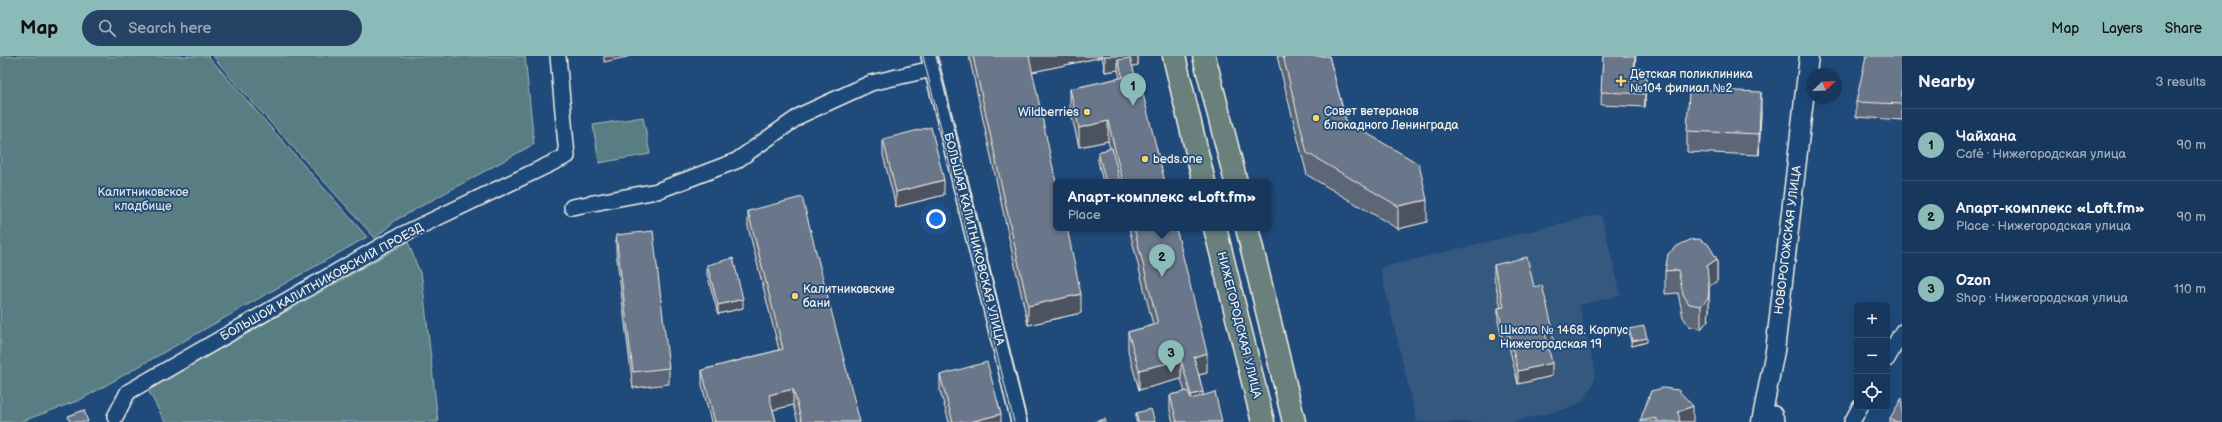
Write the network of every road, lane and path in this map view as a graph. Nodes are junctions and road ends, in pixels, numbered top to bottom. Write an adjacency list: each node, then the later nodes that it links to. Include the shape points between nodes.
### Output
1 (558, 56): 14 (street, БОЛЬШОЙ КАЛИТНИКОВСКИЙ ПРОЕЗД, via 567,156 395,238 128,392)
2 (1174, 56): 6 (main road)
3 (1204, 56): 7 (main road)
4 (1809, 56): 15 (street, НОВОРОГОЖСКАЯ УЛИЦА, via 1780,317 1770,378)
5 (930, 63): 8 (street, via 871,83 808,111 736,161 657,191); 16 (street, БОЛЬШАЯ КАЛИТНИКОВСКАЯ УЛИЦА)
6 (1203, 179)
7 (1235, 179)
8 (572, 207)
9 (1216, 231): 17 (main road, НИЖЕГОРОДСКАЯ УЛИЦА)
10 (1248, 231): 18 (main road)
11 (1902, 332): 12 (street)
12 (1890, 354)
13 (1858, 410): 19 (street)
14 (115, 416)
15 (1771, 420)
16 (1019, 422)
17 (1262, 422)
18 (1294, 422)
19 (1852, 422)

